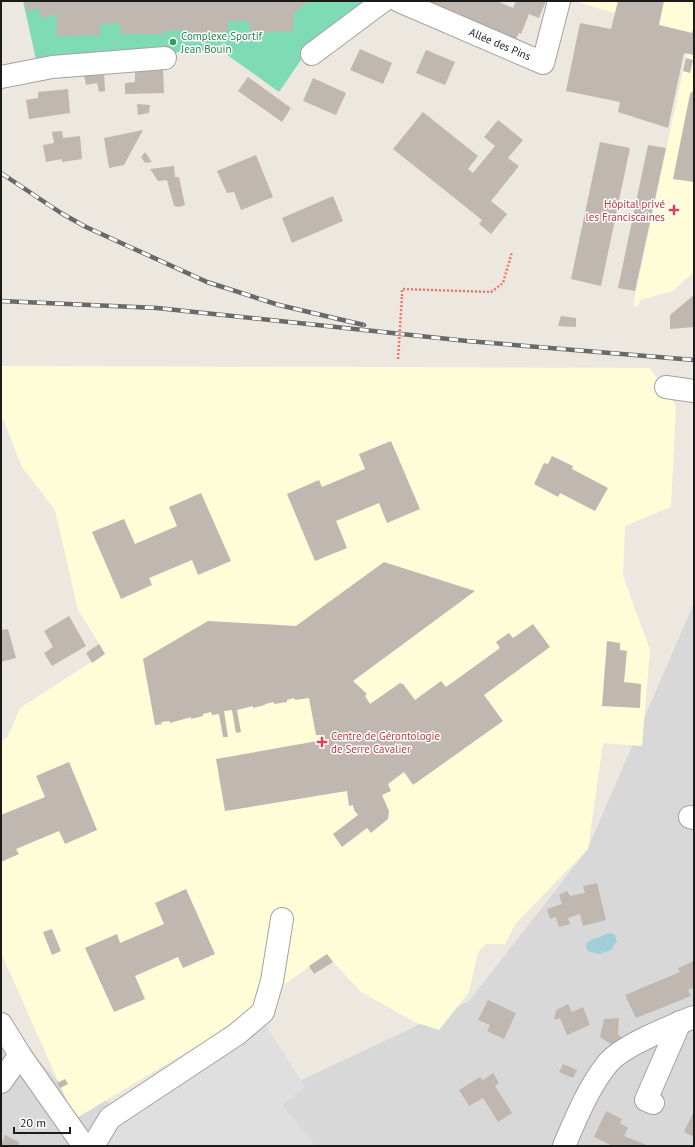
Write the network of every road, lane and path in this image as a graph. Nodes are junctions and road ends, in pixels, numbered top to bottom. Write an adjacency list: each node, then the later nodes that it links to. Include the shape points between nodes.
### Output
1 (383, 1): 4 (street)
2 (399, 1): 3 (street, Allée des Pins, via 543,62)
3 (559, 1)
4 (312, 54)
5 (165, 58): 6 (street, via 52,67)
6 (1, 77)
7 (512, 252): 8 (path, bridge, via 503,283 491,292 402,289)
8 (398, 359)
9 (666, 388): 10 (street)
10 (694, 390)
11 (282, 919): 18 (street, via 272,981 262,1012 237,1034 110,1118)
12 (687, 1020): 16 (street, via 646,1100); 19 (street, via 638,1042 609,1061 595,1082)
13 (1, 1024): 14 (street)
14 (20, 1055): 15 (street); 17 (street)
15 (1, 1082)
16 (653, 1103)
17 (84, 1146)
18 (94, 1146)
19 (564, 1146)

